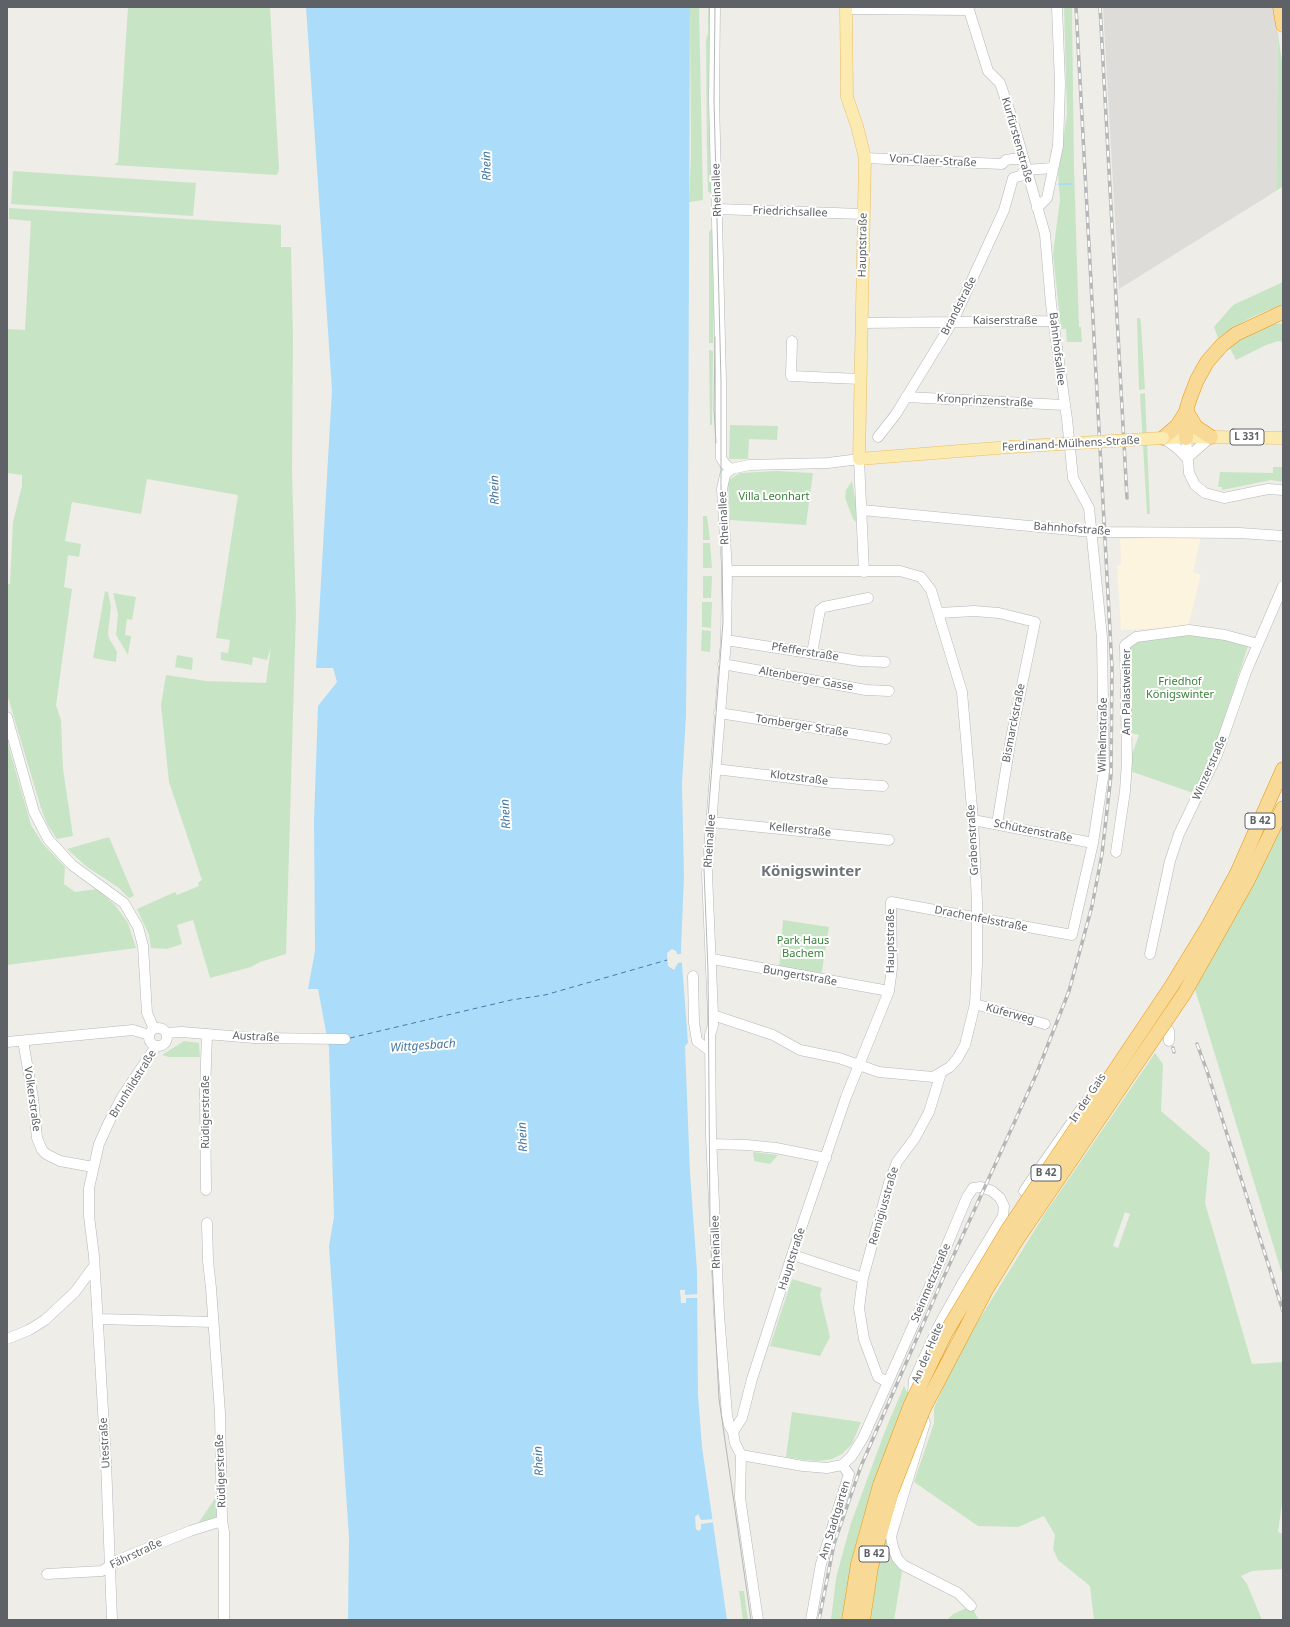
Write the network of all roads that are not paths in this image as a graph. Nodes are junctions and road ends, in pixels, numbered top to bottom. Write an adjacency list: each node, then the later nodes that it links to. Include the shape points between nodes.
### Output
1 (715, 7): 14 (street, Rheinallee)
2 (1057, 7): 10 (street, via 1060,84 1058,146)
3 (1280, 7): 6 (highway)
4 (846, 8): 5 (street); 7 (main road, Hauptstraße, via 847,97)
5 (969, 8): 8 (street, Kurfürstenstraße, via 988,71 1000,83 1020,144)
6 (1283, 25)
7 (865, 158): 9 (street, Von-Claer-Straße); 15 (main road, Hauptstraße)
8 (1022, 159): 9 (street, Von-Claer-Straße, via 1006,160); 11 (street, Kurfürstenstraße)
9 (1002, 164): 12 (street)
10 (1053, 168): 11 (street); 13 (street, via 1048,198)
11 (1025, 170): 12 (street, via 1020,176); 13 (street, Kurfürstenstraße)
12 (1013, 178): 19 (street, Brandstraße, via 1004,210)
13 (1037, 208): 20 (street, Bahnhofsallee, via 1045,234)
14 (717, 209): 15 (street, Friedrichsallee); 37 (street, Rheinallee, via 721,458)
15 (863, 214): 21 (main road, Hauptstraße)
16 (1283, 312): 18 (highway)
17 (1283, 318): 18 (highway)
18 (1268, 320): 26 (highway, via 1236,334 1222,345 1207,362 1193,389)
19 (953, 321): 20 (street, Kaiserstraße); 21 (street, Kaiserstraße); 24 (street, Brandstraße)
20 (1053, 321): 25 (street, Bahnhofsallee)
21 (861, 324): 23 (main road, Hauptstraße)
22 (792, 341): 23 (street, via 791,376)
23 (860, 379): 32 (main road, Hauptstraße)
24 (906, 397): 25 (street, Kronprinzenstraße); 27 (street, Brandstraße)
25 (1064, 405): 41 (street, Bahnhofsallee, via 1075,484 1088,504)
26 (1186, 411): 28 (highway, via 1196,427); 29 (highway, via 1177,426); 30 (highway)
27 (878, 437)
28 (1211, 437): 30 (main road, Ferdinand-Mülhens-Straße / L 331); 31 (main road, Ferdinand-Mülhens-Straße / L 331); 34 (street)
29 (1163, 438): 30 (main road, Ferdinand-Mülhens-Straße / L 331); 33 (main road, Ferdinand-Mülhens-Straße / L 331, bridge); 34 (street)
30 (1186, 438): 34 (street)
31 (1283, 438)
32 (859, 442): 33 (main road, L 331); 35 (main road, Hauptstraße)
33 (884, 456): 35 (main road, Ferdinand-Mülhens-Straße / L 331)
34 (1187, 458): 39 (street, via 1192,480 1204,493 1224,498 1268,489)
35 (859, 459): 36 (street); 38 (street, Hauptstraße)
36 (841, 462): 37 (street, via 749,465); 38 (street, Hauptstraße, via 854,471)
37 (731, 469): 43 (street, Rheinallee, via 725,474 722,490)
38 (861, 486): 40 (street, Hauptstraße)
39 (1283, 490)
40 (862, 510): 41 (street, Bahnhofstraße); 44 (street, Hauptstraße)
41 (1094, 532): 42 (street, Bahnhofstraße, via 1240,533); 65 (street, Wilhelmstraße, via 1102,638 1104,771)
42 (1283, 536)
43 (727, 571): 44 (street, Grabenstraße); 48 (street, Rheinallee)
44 (864, 572): 47 (street, Grabenstraße, via 900,571 921,577 931,590)
45 (1283, 586): 49 (street, Winzerstraße)
46 (868, 598): 50 (street, via 820,610)
47 (939, 613): 61 (street, Grabenstraße, via 962,692); 63 (street, Bismarckstraße, via 999,613 1035,622 1010,738)
48 (726, 640): 50 (street, Pfefferstraße); 52 (street, Rheinallee)
49 (1258, 644): 66 (street, Am Palastweiher, via 1225,635 1190,630 1136,637 1125,645 1127,762); 71 (street, Winzerstraße, via 1217,755 1172,854)
50 (812, 653): 51 (street, Pfefferstraße, via 860,661)
51 (885, 662)
52 (723, 664): 53 (street, Altenberger Gasse, via 866,690); 54 (street, Rheinallee)
53 (889, 691)
54 (719, 713): 56 (street, Tomberger Straße); 57 (street, Rheinallee)
55 (7, 717): 76 (street, via 34,812 48,839 72,865 124,903 138,927 143,946)
56 (886, 739)
57 (715, 769): 59 (street, Klotzstraße, via 833,783); 62 (street, Rheinallee)
58 (1283, 769): 67 (highway, B 42)
59 (883, 786)
60 (1283, 808): 67 (highway, B 42)
61 (973, 820): 63 (street, Schützenstraße); 69 (street, Grabenstraße)
62 (711, 822): 64 (street, Kellerstraße); 72 (street, Rheinallee, via 708,874)
63 (996, 824): 65 (street, Schützenstraße)
64 (889, 840)
65 (1093, 843): 70 (street, Wilhelmstraße)
66 (1116, 852)
67 (1243, 877): 110 (highway, B 42, bridge, via 1007,1231 949,1327 911,1404)
68 (891, 902): 69 (street, Drachenfelsstraße); 74 (street, Hauptstraße, via 892,968)
69 (975, 917): 70 (street, Drachenfelsstraße); 75 (street, Grabenstraße)
70 (1072, 935)
71 (1150, 954)
72 (712, 960): 74 (street, Bungertstraße); 77 (street, Rheinallee)
73 (693, 976): 79 (street)
74 (889, 991): 91 (street, Hauptstraße)
75 (975, 1004): 78 (street, Küferweg); 92 (street, Grabenstraße, via 965,1045 957,1060)
76 (147, 1013): 80 (street, via 140,1026); 81 (street)
77 (713, 1015): 84 (street, Rheinallee); 91 (street, Grabenstraße, via 773,1035 800,1050)
78 (1045, 1024)
79 (695, 1027): 84 (street, via 702,1035); 90 (street, via 697,1041)
80 (133, 1030): 81 (street, Austraße); 87 (street, Austraße)
81 (151, 1032): 82 (street, Austraße, via 161,1029); 89 (street, via 150,1041)
82 (166, 1033): 83 (street, Austraße); 89 (street, via 165,1044)
83 (207, 1034): 86 (street, Austraße, via 254,1038); 97 (street, Rüdigerstraße)
84 (710, 1035): 90 (street, Rheinallee)
85 (1169, 1036): 98 (street, In der Gais, via 1128,1039)
86 (345, 1039)
87 (23, 1041): 88 (street, Austraße); 95 (street, Volkerstraße, via 34,1098 37,1138 42,1150 60,1161)
88 (7, 1042)
89 (156, 1046): 95 (street, Brunhildstraße, via 114,1110)
90 (710, 1051): 93 (street, Rheinallee)
91 (858, 1065): 92 (street, Grabenstraße, via 879,1072 926,1077); 94 (street, Hauptstraße)
92 (941, 1073): 102 (street, Remigiusstraße, via 929,1112 915,1138 897,1162 889,1183)
93 (712, 1144): 94 (street, via 776,1148); 107 (street, Rheinallee, via 726,1415)
94 (826, 1158): 100 (street, Hauptstraße)
95 (93, 1167): 101 (street, Brunhildstraße, via 88,1204)
96 (976, 1187): 106 (street, Steinmetzstraße, via 966,1197 935,1277); 114 (street, An der Helte, via 992,1191 1002,1202 1003,1216 938,1327 914,1380 913,1391 926,1423 891,1537 897,1558 903,1564 958,1593)
97 (206, 1190)
98 (1024, 1191)
99 (207, 1224): 104 (street, Rüdigerstraße)
100 (793, 1255): 102 (street); 107 (street, Hauptstraße, via 752,1378 742,1418)
101 (94, 1266): 103 (street, Utestraße); 105 (street, via 75,1292 45,1320)
102 (863, 1278): 106 (street, via 859,1308 864,1339 878,1377)
103 (98, 1319): 104 (street); 112 (street, Utestraße)
104 (213, 1322): 111 (street, Rüdigerstraße, via 220,1413)
105 (7, 1339)
106 (888, 1382): 109 (street, Am Stadtgarten, via 857,1449)
107 (733, 1432): 108 (street)
108 (741, 1455): 109 (street, via 803,1466 827,1468); 117 (street, via 740,1498)
109 (842, 1465): 118 (street, Am Stadtgarten, via 849,1474 821,1564)
110 (886, 1487): 119 (highway, B 42, via 858,1564); 120 (highway, B 42)
111 (222, 1521): 112 (street, Fährstraße, via 190,1531); 116 (street, Rüdigerstraße)
112 (111, 1564): 113 (street, Fährstraße, via 102,1571); 115 (street, Utestraße)
113 (47, 1574)
114 (971, 1606)
115 (112, 1620)
116 (224, 1620)
117 (758, 1620)
118 (811, 1620)
119 (849, 1620)
120 (863, 1620)

